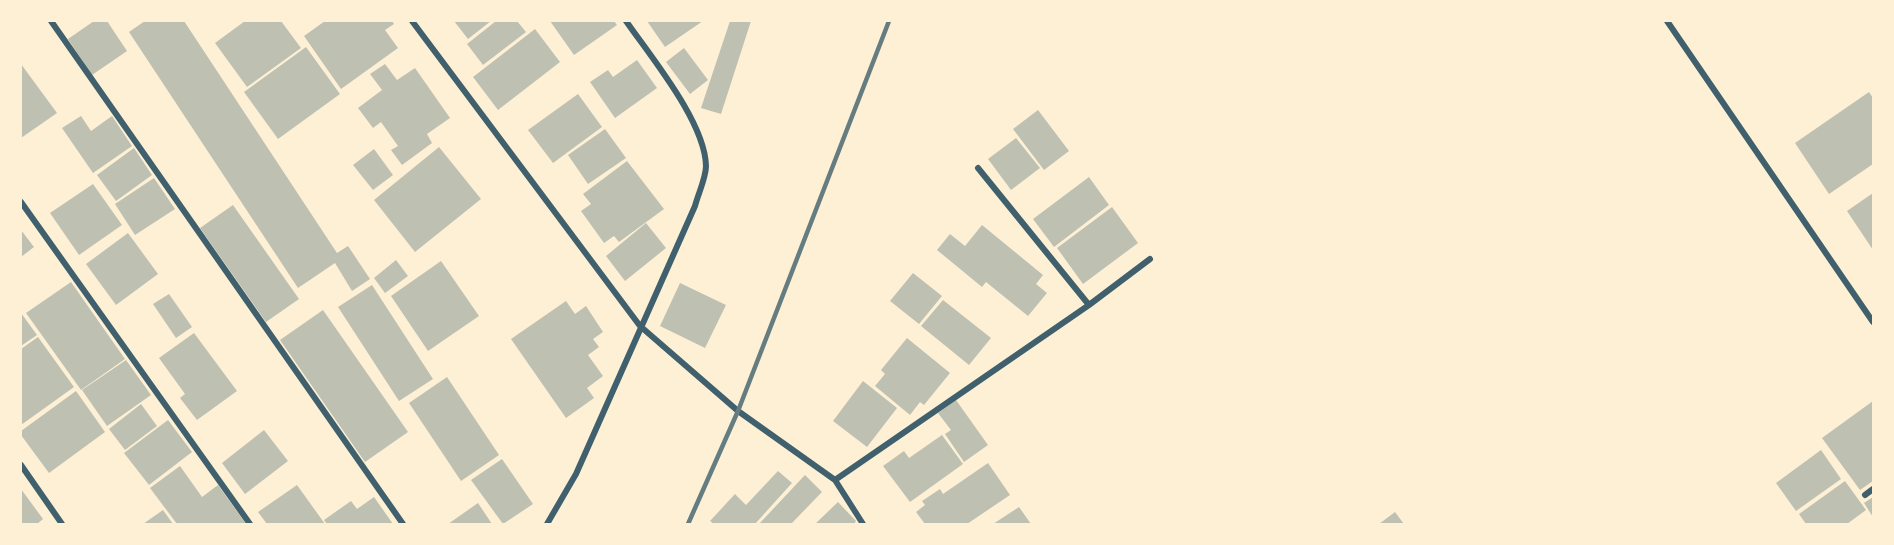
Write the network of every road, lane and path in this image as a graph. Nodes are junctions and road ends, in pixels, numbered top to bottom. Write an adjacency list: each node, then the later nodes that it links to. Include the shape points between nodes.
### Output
1 (51, 21): 17 (street)
2 (412, 21): 10 (street)
3 (626, 21): 10 (street, via 677,94 701,138 706,167 695,206)
4 (1667, 21): 9 (street)
5 (978, 168): 8 (street)
6 (21, 202): 16 (street)
7 (1150, 260): 8 (street)
8 (1089, 305): 12 (street)
9 (1873, 322)
10 (640, 326): 12 (street, via 738,411); 18 (street, via 576,474)
11 (21, 465): 15 (street)
12 (835, 480): 19 (street)
13 (1873, 489): 14 (street)
14 (1865, 495)
15 (63, 524)
16 (250, 524)
17 (403, 524)
18 (547, 524)
19 (863, 524)

